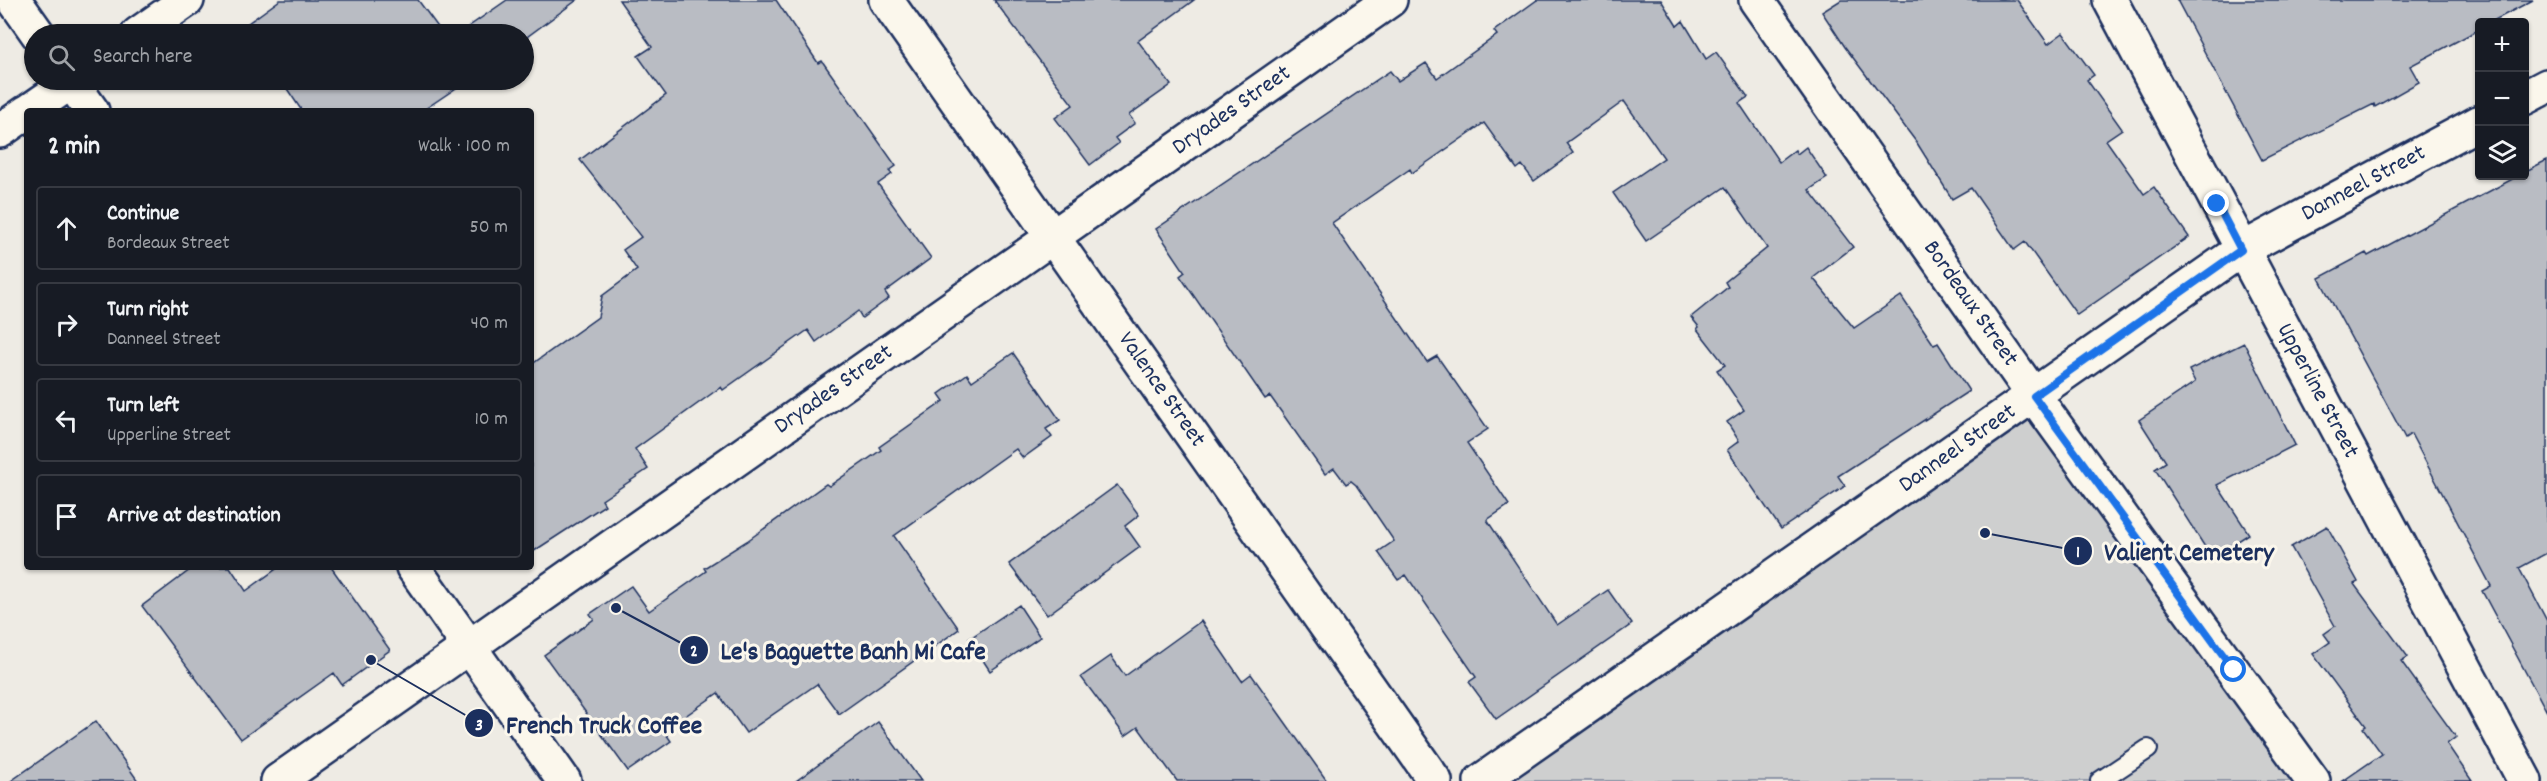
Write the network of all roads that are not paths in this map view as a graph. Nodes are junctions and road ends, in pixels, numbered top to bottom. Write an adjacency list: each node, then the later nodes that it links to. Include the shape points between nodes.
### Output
1 (14, 0): 7 (street)
2 (187, 0): 8 (street)
3 (886, 0): 18 (street, Valence Street)
4 (1390, 0): 18 (street, Dryades Street)
5 (1756, 0): 20 (street, Bordeaux Street)
6 (2110, 0): 19 (street, Upperline Street)
7 (31, 24)
8 (152, 24)
9 (2547, 86): 12 (street)
10 (58, 90): 13 (street)
11 (78, 90): 14 (street)
12 (2529, 95)
13 (34, 108)
14 (90, 108)
15 (24, 115): 17 (street)
16 (2475, 125): 19 (street, Danneel Street)
17 (0, 131)
18 (1053, 237): 22 (street, Dryades Street); 26 (street, Valence Street)
19 (2241, 250): 20 (street, Danneel Street); 30 (street, Upperline Street)
20 (2034, 396): 27 (street, Danneel Street); 29 (street, Bordeaux Street)
21 (415, 570): 22 (street)
22 (469, 647): 24 (street, Dryades Street); 25 (street)
23 (2148, 749): 28 (lane)
24 (278, 781)
25 (564, 781)
26 (1435, 781)
27 (1481, 781)
28 (2100, 781)
29 (2313, 781)
30 (2525, 781)

